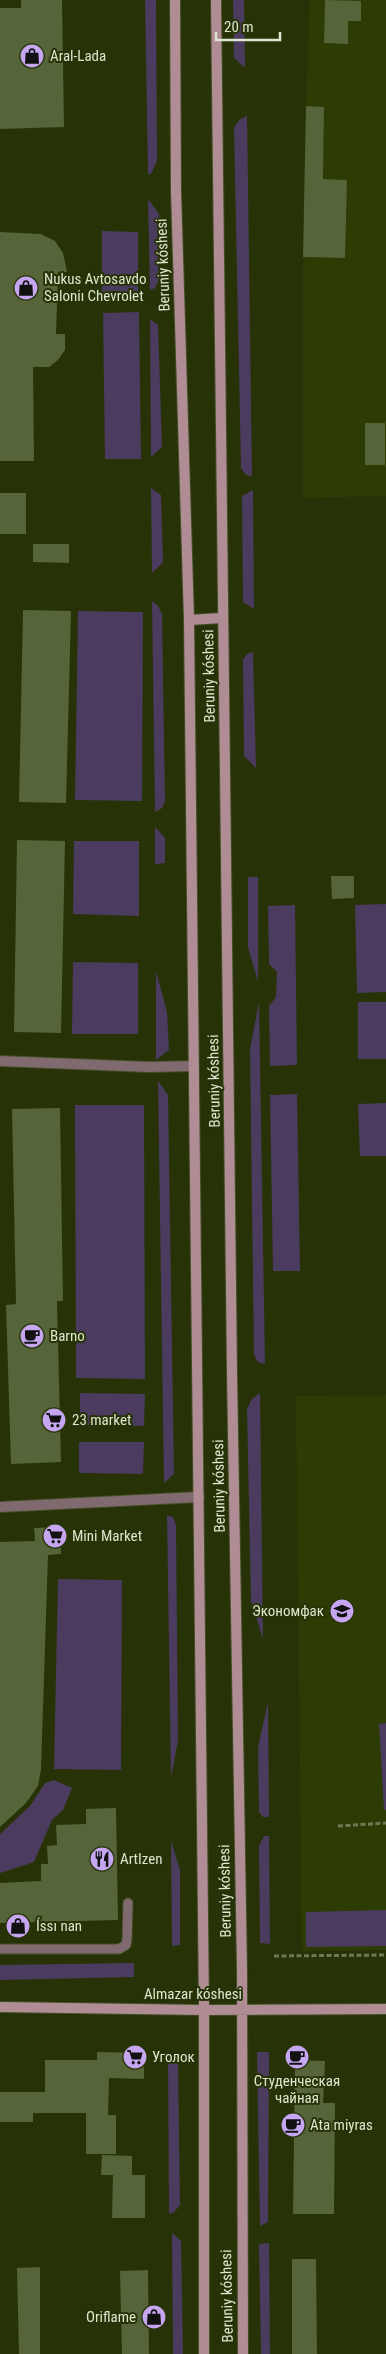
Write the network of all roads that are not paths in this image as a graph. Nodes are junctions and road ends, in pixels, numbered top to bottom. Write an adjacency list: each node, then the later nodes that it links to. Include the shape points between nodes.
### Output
1 (175, 0): 4 (street, Beruniy kóshesi, via 176,191)
2 (216, 0): 3 (street, Beruniy kóshesi)
3 (222, 618): 4 (street, Beruniy kóshesi); 12 (street, Beruniy kóshesi)
4 (189, 620): 6 (street, Beruniy kóshesi)
5 (0, 1061): 6 (street)
6 (194, 1066): 7 (street, Beruniy kóshesi)
7 (199, 1497): 8 (street); 14 (street, Beruniy kóshesi)
8 (0, 1507)
9 (128, 1903): 10 (lane, via 127,1940 126,1945 119,1949)
10 (0, 1949)
11 (0, 2007): 14 (street, Almazar kóshesi)
12 (241, 2009): 13 (street, Almazar kóshesi); 14 (street, Almazar kóshesi); 16 (street, Beruniy kóshesi)
13 (386, 2009)
14 (204, 2010): 15 (street, Beruniy kóshesi)
15 (204, 2354)
16 (243, 2354)

